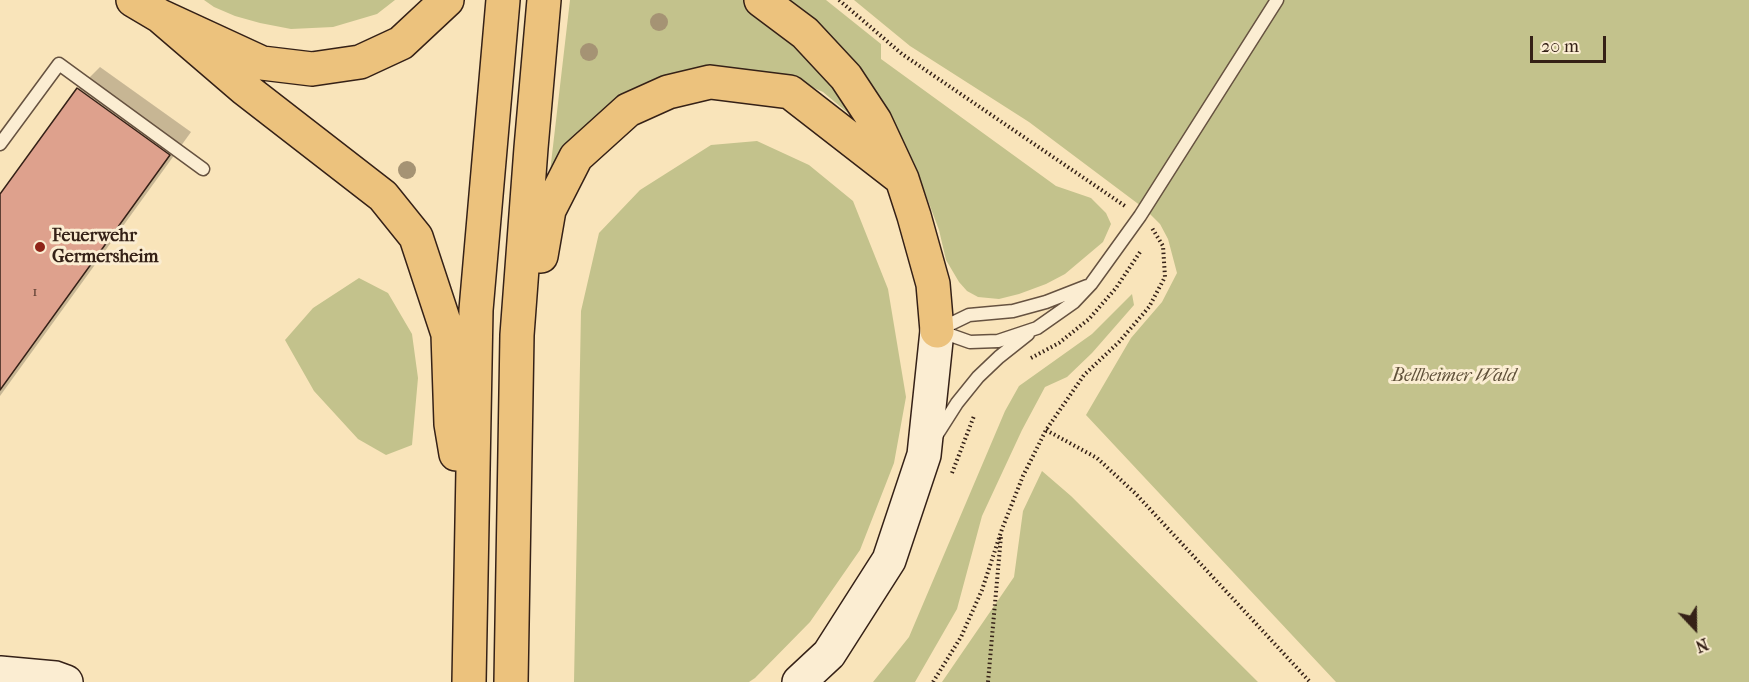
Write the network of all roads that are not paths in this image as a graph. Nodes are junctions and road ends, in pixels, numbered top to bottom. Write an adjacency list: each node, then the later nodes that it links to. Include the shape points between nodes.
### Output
1 (447, 0): 6 (highway, via 401,43 360,62 312,69 262,63)
2 (504, 0): 15 (highway, via 476,310)
3 (544, 0): 13 (highway)
4 (761, 0): 9 (highway, via 806,33 846,77 875,121)
5 (1277, 0): 10 (lane, via 1140,216)
6 (147, 8): 15 (highway, via 383,196 416,237 448,334 451,424)
7 (0, 144): 8 (lane, via 58,64)
8 (203, 170)
9 (902, 179): 12 (highway, via 933,284); 13 (highway, via 790,92 710,82 668,92 628,110 576,157 549,210 540,263)
10 (1092, 284): 11 (lane, via 1074,302); 12 (lane, via 1013,311 969,315)
11 (1036, 328): 12 (lane, via 998,341 970,342); 14 (lane, via 978,377)
12 (937, 331): 14 (main road)
13 (517, 335): 19 (highway)
14 (924, 455): 20 (main road, via 889,560 829,654)
15 (471, 533): 18 (highway)
16 (0, 673): 17 (main road)
17 (66, 682)
18 (469, 682)
19 (511, 682)
20 (799, 682)

